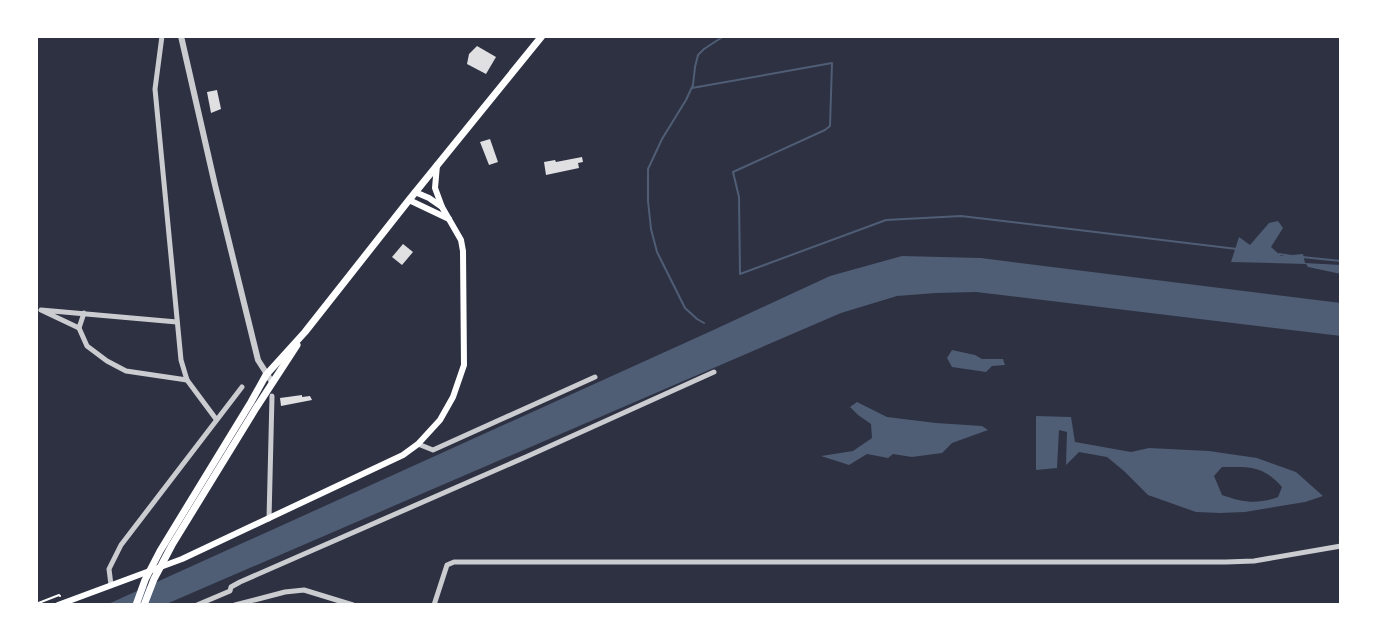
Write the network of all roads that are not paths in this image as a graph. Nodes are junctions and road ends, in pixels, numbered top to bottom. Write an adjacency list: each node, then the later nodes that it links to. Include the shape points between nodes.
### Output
1 (162, 36): 10 (street, via 155,89)
2 (181, 36): 14 (street, via 258,360)
3 (542, 36): 4 (main road)
4 (437, 165): 5 (main road); 7 (main road, via 435,188)
5 (415, 192): 6 (main road); 7 (main road)
6 (409, 200): 8 (main road); 12 (main road)
7 (442, 207): 8 (main road)
8 (449, 219): 21 (main road, via 463,251 464,365 447,409)
9 (84, 313): 10 (street); 11 (street); 11 (street, via 41,310)
10 (177, 322): 16 (street)
11 (79, 328): 16 (street, via 87,346 126,371)
12 (305, 332): 14 (main road); 17 (main road)
13 (714, 372): 25 (street, via 240,582)
14 (266, 375): 17 (street); 29 (main road, via 160,551)
15 (595, 377): 21 (street, via 433,450)
16 (187, 380): 20 (street)
17 (272, 382): 30 (main road, via 172,545)
18 (242, 387): 20 (street)
19 (272, 396): 22 (street)
20 (216, 419): 24 (street, via 121,545 109,569)
21 (418, 444): 22 (main road)
22 (269, 519): 24 (main road)
23 (1341, 546): 34 (street, via 1226,562 454,562 447,565)
24 (111, 585): 26 (main road)
25 (230, 591): 31 (street); 32 (street)
26 (80, 596): 27 (main road); 28 (street)
27 (58, 605)
28 (83, 605)
29 (136, 605)
30 (144, 605)
31 (197, 605)
32 (235, 605): 33 (street, via 304,590)
33 (353, 605)
34 (434, 605)

